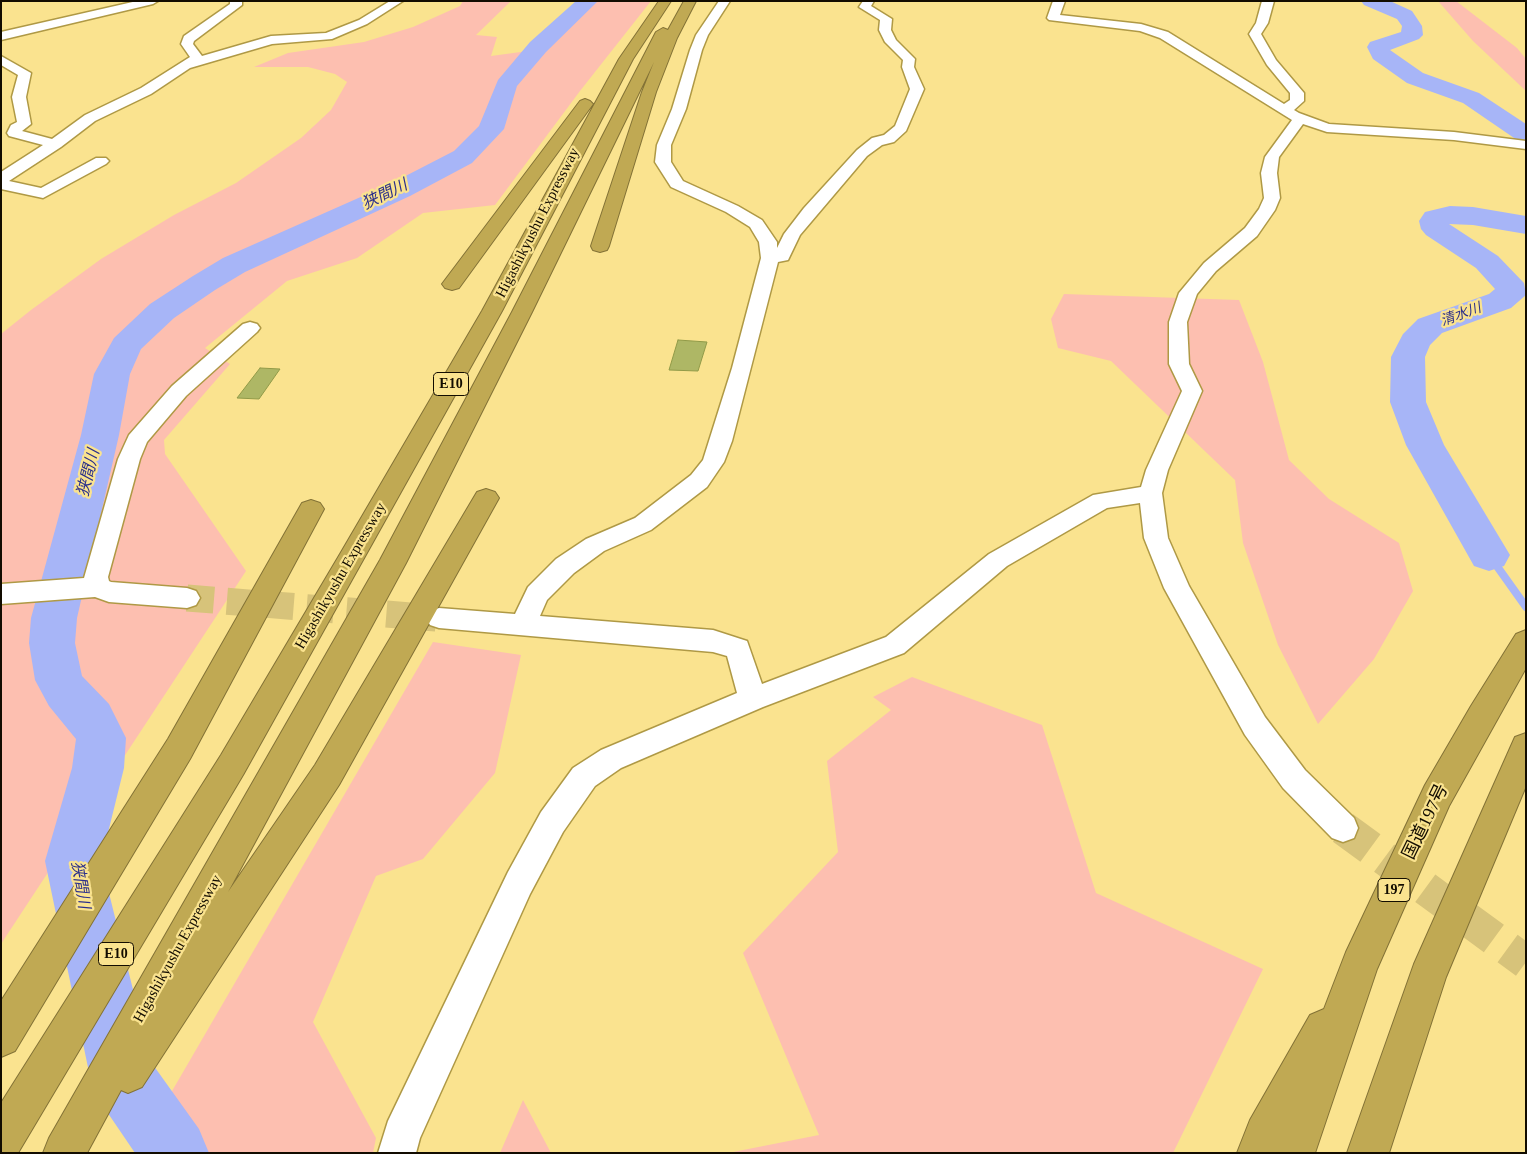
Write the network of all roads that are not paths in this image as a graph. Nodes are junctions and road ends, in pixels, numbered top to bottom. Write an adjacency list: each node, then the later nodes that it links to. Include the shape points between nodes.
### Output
1 (153, 1): 11 (street)
2 (236, 1): 16 (street, via 236,5 188,39 187,44 197,58)
3 (398, 1): 16 (street, via 364,22 328,36 271,40)
4 (665, 1): 12 (highway, Higashikyushu Expressway / E10)
5 (682, 1): 44 (highway, Higashikyushu Expressway / E10, via 644,67 544,270 392,563)
6 (690, 1): 23 (highway, via 670,38 649,92)
7 (725, 1): 24 (street, via 696,50 679,109 664,145 663,162 677,184 732,209 756,224 768,242)
8 (868, 1): 24 (street, via 865,7 886,19 885,30 890,42 909,59 908,67 917,89 912,103 902,128 862,153 792,234 782,256)
9 (1059, 1): 17 (street, via 1053,18 1141,28 1164,35)
10 (1268, 1): 17 (street, via 1255,34 1271,62 1297,93)
11 (81, 18): 13 (street); 14 (street, via 82,22 65,30)
12 (645, 29): 25 (highway, via 613,67); 43 (highway, Higashikyushu Expressway / E10, via 593,118 492,311 232,765)
13 (1, 36)
14 (10, 47)
15 (1, 60): 18 (street, via 25,73 19,97 24,124 14,133)
16 (188, 65): 18 (street, via 146,91 90,118)
17 (1293, 114): 19 (street, via 1327,128); 27 (street, via 1272,157 1269,173 1272,198 1267,210 1251,232 1210,267 1188,293 1178,322 1179,364 1192,391 1157,470)
18 (56, 144): 21 (street)
19 (1526, 144)
20 (101, 162): 22 (street, via 43,193)
21 (1, 179)
22 (1, 184)
23 (600, 246)
24 (770, 258): 36 (street, via 742,368 713,462 699,480 675,501 642,524 595,545 565,566 537,594)
25 (452, 284)
26 (250, 328): 30 (street, via 179,390 137,440 96,577)
27 (1151, 493): 38 (street, via 1101,501 998,560 894,646); 40 (street, via 1156,538 1177,588 1255,726 1294,779)
28 (486, 498): 45 (highway, via 327,775)
29 (311, 509): 42 (highway, via 179,750)
30 (97, 587): 31 (street); 33 (street, via 109,592)
31 (39, 592): 32 (street); 34 (street)
32 (1, 594)
33 (187, 598)
34 (1, 602)
35 (440, 618): 36 (street)
36 (523, 625): 38 (street, via 713,641 738,649)
37 (1526, 642): 41 (highway, 国道197号 / 197, via 1437,796)
38 (752, 699): 46 (street, via 611,759 584,777 552,822 519,883 402,1135)
39 (1526, 747): 49 (highway, via 1427,977)
40 (1343, 828)
41 (1359, 966): 47 (highway); 48 (highway, 国道197号 / 197)
42 (1, 1037)
43 (1, 1142)
44 (64, 1153)
45 (74, 1153)
46 (397, 1153)
47 (1258, 1153)
48 (1294, 1153)
49 (1368, 1153)

